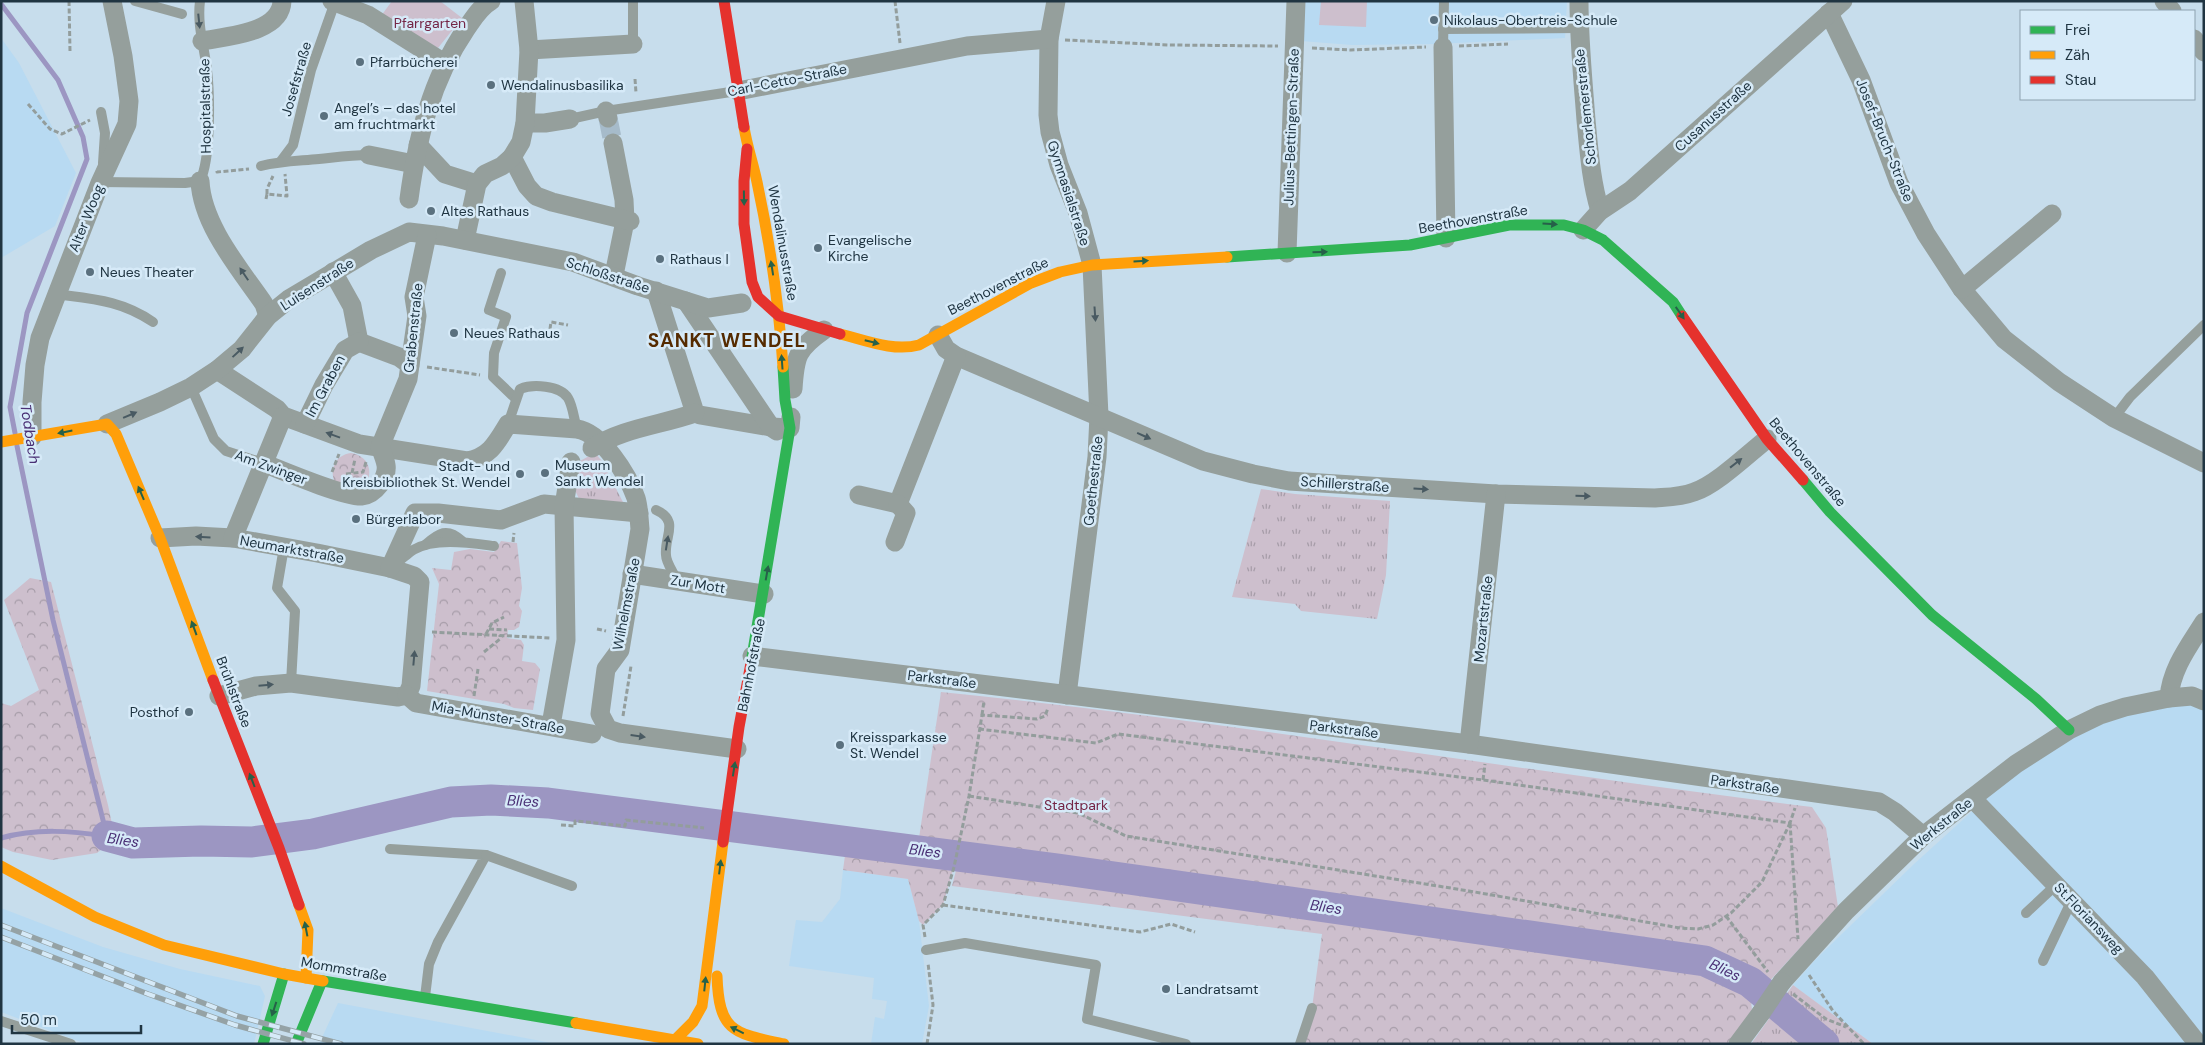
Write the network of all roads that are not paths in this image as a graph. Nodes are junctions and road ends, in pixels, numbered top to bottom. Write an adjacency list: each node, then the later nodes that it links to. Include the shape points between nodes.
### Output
1 (112, 1): 39 (street, Alter Woog, via 129,101 127,124)
2 (135, 1): 16 (lane)
3 (200, 1): 21 (lane, Hospitalstraße, one-way to 21, via 198,18)
4 (282, 1): 21 (street, via 278,18 268,25)
5 (524, 1): 23 (street)
6 (633, 1): 22 (lane)
7 (724, 1): 26 (main road, Wendalinusstraße)
8 (1056, 1): 19 (street, Gymnasialstraße)
9 (1296, 1): 49 (street, Julius-Bettingen-Straße)
10 (1444, 1): 18 (lane)
11 (1579, 1): 17 (street, Schorlemerstraße)
12 (1843, 1): 15 (street, Cusanusstraße)
13 (489, 2): 25 (street, via 471,21)
14 (341, 3): 25 (street, via 368,15); 35 (lane, Josefstraße, via 311,70 293,145)
15 (1829, 13): 42 (street, Cusanusstraße, via 1630,191); 54 (street, Josef-Bruch-Straße, via 1861,80 1899,183 1926,234)
16 (182, 14)
17 (1579, 28): 18 (lane); 42 (street, Schorlemerstraße, via 1593,186)
18 (1443, 38): 47 (street)
19 (1049, 39): 26 (street, Carl-Cetto-Straße, via 968,46); 51 (street, Gymnasialstraße, via 1050,132)
20 (2195, 40): 24 (street)
21 (202, 41): 38 (lane, Hospitalstraße, via 208,71 208,143 205,171)
22 (633, 44): 23 (street)
23 (529, 50): 29 (street)
24 (2204, 52)
25 (446, 64): 31 (street, via 428,104)
26 (738, 91): 28 (lane, Carl-Cetto-Straße); 32 (main road, Wendalinusstraße)
27 (97, 115): 39 (lane, via 105,133)
28 (570, 119): 29 (street, Carl-Cetto-Straße)
29 (525, 124): 34 (street, via 521,142)
30 (613, 143): 44 (street)
31 (418, 145): 36 (street); 40 (street, via 445,174)
32 (746, 149): 57 (main road, Wendalinusstraße, one-way to 57, via 744,224 752,282); 60 (main road, Wendalinusstraße, one-way to 32, via 757,180)
33 (369, 155): 35 (lane); 36 (street)
34 (512, 157): 40 (street, via 485,174); 44 (street, via 536,196)
35 (282, 161): 37 (lane)
36 (414, 164): 41 (street)
37 (262, 166)
38 (200, 181): 39 (lane); 59 (street, Hospitalstraße, one-way to 38, via 264,304 216,233 204,208)
39 (100, 184): 56 (street, Alter Woog)
40 (477, 184): 48 (street)
41 (410, 199)
42 (1600, 211): 45 (street, Cusanusstraße)
43 (2052, 214): 54 (street)
44 (627, 221): 53 (street)
45 (1583, 230): 47 (main road, Beethovenstraße, one-way to 45, via 1516,225 1564,225); 82 (main road, Beethovenstraße, one-way to 82, via 1603,240 1673,302)
46 (422, 232): 48 (street, Schloßstraße); 52 (street, Luisenstraße, via 371,250); 67 (street, Grabenstraße, via 414,297 417,316)
47 (1446, 238): 49 (main road, Beethovenstraße, one-way to 47, via 1410,245)
48 (465, 240): 50 (street, Schloßstraße)
49 (1287, 253): 51 (main road, Beethovenstraße, one-way to 49)
50 (504, 261): 53 (street, Schloßstraße, via 573,262); 70 (lane, via 490,310 506,317 494,353 493,377)
51 (1092, 265): 64 (main road, Beethovenstraße, via 1031,283); 73 (street, Goethestraße, one-way to 73)
52 (333, 272): 59 (street, Luisenstraße); 65 (street, via 352,306)
53 (614, 275): 55 (street, Schloßstraße)
54 (1962, 289): 74 (street, Josef-Bruch-Straße, via 2004,339 2059,382)
55 (656, 291): 58 (street, Schloßstraße); 71 (street)
56 (55, 294): 61 (lane, via 113,302 136,310); 81 (street, Alter Woog, via 40,338)
57 (750, 300): 58 (street, Schloßstraße, via 708,308); 60 (main road, Wendalinusstraße)
58 (686, 301): 78 (street)
59 (268, 316): 68 (street, Luisenstraße, one-way to 59, via 242,349)
60 (779, 316): 63 (main road, Beethovenstraße); 80 (main road, Bahnhofstraße, one-way to 60)
61 (153, 322)
62 (2204, 325): 74 (lane, via 2130,397)
63 (824, 330): 64 (main road, Beethovenstraße, one-way to 64, via 896,348 920,344); 80 (street, Bahnhofstraße, via 808,341 799,353 794,370)
64 (938, 335): 66 (street, Schillerstraße, via 946,349)
65 (359, 342): 67 (street); 76 (street, Im Graben, via 345,350)
66 (956, 356): 73 (street, Schillerstraße); 91 (street)
67 (410, 365): 85 (street, Grabenstraße, via 408,379)
68 (218, 370): 69 (street, Luisenstraße); 72 (street)
69 (191, 387): 75 (street, Luisenstraße, one-way to 69); 88 (lane, Am Zwinger, via 214,439 226,451)
70 (515, 398): 77 (lane); 79 (lane, via 520,389 528,386 558,389 568,398)
71 (695, 413): 78 (street); 84 (street, via 648,425)
72 (283, 416): 76 (street); 88 (street, Im Graben)
73 (1099, 416): 89 (street, Schillerstraße, one-way to 89, via 1203,461 1253,474 1290,481); 106 (street, Goethestraße, via 1096,457)
74 (2114, 418): 87 (street, Josef-Bruch-Straße)
75 (107, 424): 81 (main road, one-way to 81); 94 (main road, Brühlstraße, one-way to 75, via 116,434)
76 (305, 424): 85 (street, one-way to 76, via 359,444)
77 (508, 424): 79 (street, Wilhelmstraße); 85 (street, via 495,445 478,459 467,461)
78 (771, 426): 80 (street)
79 (577, 429): 84 (street, Wilhelmstraße, via 584,430)
80 (790, 434): 102 (main road, Bahnhofstraße, one-way to 80)
81 (28, 438): 83 (main road)
82 (1767, 439): 89 (street, Schillerstraße, one-way to 82, via 1680,496 1710,483); 113 (main road, Beethovenstraße, via 1830,512 1932,615 2036,699)
83 (5, 441)
84 (596, 446): 93 (street, Wilhelmstraße, via 615,460)
85 (380, 447): 88 (street, Am Zwinger, via 387,466 382,481 373,492 363,496)
86 (571, 462): 92 (street)
87 (2204, 463)
88 (263, 464): 95 (street, Im Graben, via 251,506)
89 (1496, 494): 114 (street, Mozartstraße)
90 (859, 495): 91 (street)
91 (898, 504): 96 (street, via 906,513)
92 (564, 506): 93 (street); 99 (street, via 544,504 501,520 415,513); 111 (street, via 566,640)
93 (648, 511): 100 (street, Wilhelmstraße, via 640,529); 101 (lane, one-way to 93, via 666,556 669,520 663,513)
94 (160, 538): 95 (street, Neumarktstraße, one-way to 94); 108 (main road, Brühlstraße, one-way to 94)
95 (233, 538): 98 (street, Neumarktstraße)
96 (895, 542)
97 (494, 546): 99 (lane, via 462,541 424,545)
98 (284, 547): 99 (street, Neumarktstraße); 105 (lane, via 277,588 295,611)
99 (390, 568): 107 (street, Neumarktstraße, one-way to 99, via 411,686 420,582 414,576)
100 (632, 574): 101 (street, Zur Mott); 112 (street, Wilhelmstraße, via 620,650 606,670)
101 (677, 581): 102 (street, Zur Mott)
102 (764, 594): 104 (main road, Bahnhofstraße)
103 (2204, 622): 109 (street, via 2176,666)
104 (752, 656): 106 (street, Parkstraße); 115 (main road, Bahnhofstraße)
105 (291, 683): 107 (street, Mia-Münster-Straße, via 398,697); 108 (street, Mia-Münster-Straße, one-way to 105, via 256,686)
106 (1060, 694): 114 (street, Parkstraße)
107 (406, 695): 111 (street, Mia-Münster-Straße, via 416,702)
108 (219, 696): 129 (main road, Brühlstraße, one-way to 108, via 308,930)
109 (2169, 698): 110 (street, Werkstraße, via 2192,696); 113 (street, Werkstraße, via 2124,706)
110 (2204, 701)
111 (551, 725): 112 (street, Mia-Münster-Straße)
112 (600, 726): 115 (street, one-way to 115, via 620,733)
113 (2069, 730): 116 (street, Werkstraße, via 2016,764)
114 (1468, 744): 117 (street, Parkstraße, via 1879,802)
115 (736, 749): 124 (main road, Bahnhofstraße, one-way to 115)
116 (1972, 798): 117 (street, Werkstraße); 121 (street, St.Floriansweg)
117 (1923, 836): 142 (street, Werkstraße, bridge, via 1800,961)
118 (390, 849): 119 (lane)
119 (486, 855): 122 (lane); 131 (lane, via 438,942 429,964)
120 (1, 866): 128 (main road, Mommstraße, via 95,917 164,945)
121 (2057, 884): 123 (street, St.Floriansweg); 125 (lane)
122 (572, 886)
123 (2072, 900): 127 (lane); 143 (street, St.Floriansweg, via 2145,977)
124 (715, 903): 134 (main road, Bahnhofstraße, one-way to 124, via 694,1022 702,1006); 139 (main road, Bahnhofstraße, one-way to 124, via 751,1037 732,1029 724,1021 718,998)
125 (2026, 913)
126 (926, 950): 140 (lane, via 965,943 1096,965 1087,1019)
127 (2043, 961)
128 (284, 974): 129 (main road, Mommstraße); 136 (main road, one-way to 136)
129 (306, 978): 130 (main road, Mommstraße)
130 (322, 981): 131 (main road, Mommstraße); 137 (main road)
131 (424, 998): 134 (main road, Mommstraße)
132 (1312, 1008): 141 (lane)
133 (1, 1021): 135 (lane)
134 (675, 1040): 138 (main road, Mommstraße)
135 (71, 1044)
136 (263, 1044)
137 (296, 1044)
138 (698, 1044)
139 (784, 1044)
140 (1184, 1044)
141 (1300, 1044)
142 (1738, 1044)
143 (2198, 1044)

